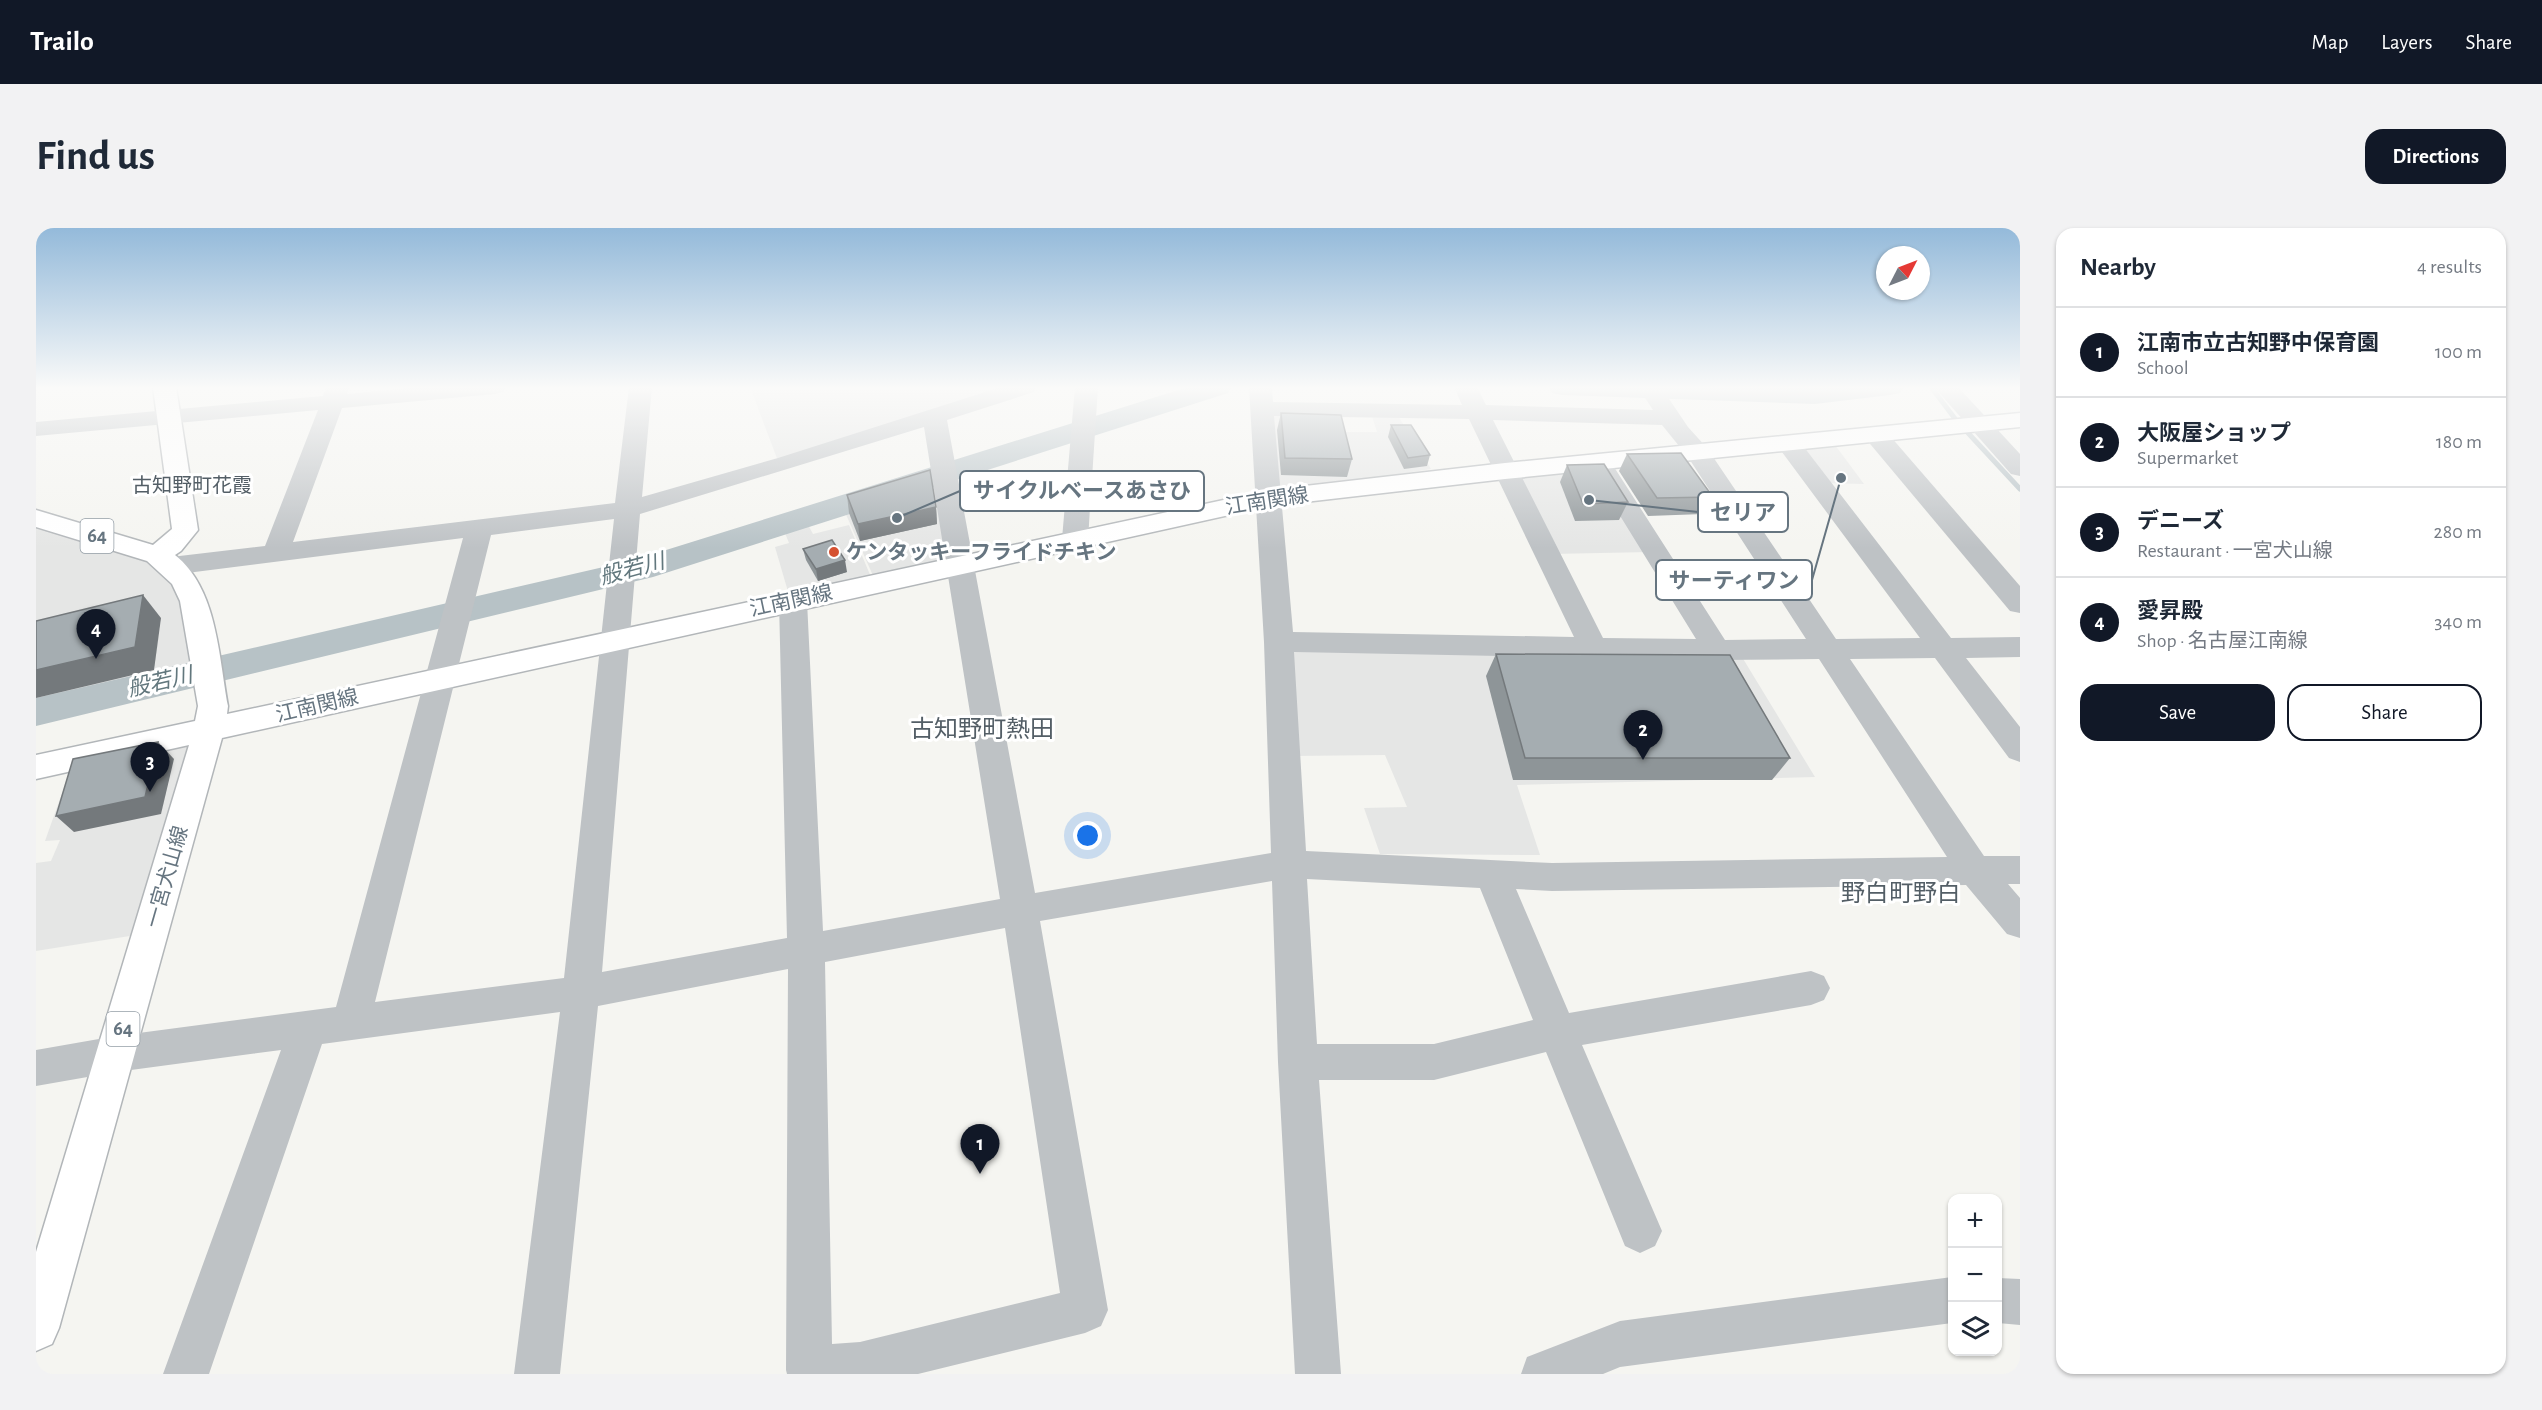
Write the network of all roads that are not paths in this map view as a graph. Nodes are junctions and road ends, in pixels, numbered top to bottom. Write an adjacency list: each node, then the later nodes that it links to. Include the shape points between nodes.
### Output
1 (172, 440): 24 (main road, via 185,530)
2 (318, 440): 23 (street)
3 (634, 440): 19 (street)
4 (854, 440): 19 (street)
5 (938, 440): 25 (street)
6 (1083, 440): 22 (street)
7 (1265, 440): 18 (street)
8 (1490, 440): 17 (street)
9 (1688, 440): 14 (street)
10 (1812, 440): 13 (main road, 江南関線)
11 (1881, 440): 27 (street)
12 (1994, 440): 16 (street)
13 (1788, 443): 14 (main road, 江南関線); 32 (street)
14 (1698, 453): 15 (main road, 江南関線); 33 (street)
15 (1599, 463): 17 (main road, 江南関線); 34 (street)
16 (2020, 469)
17 (1505, 471): 18 (main road, 江南関線); 30 (street)
18 (1270, 498): 22 (main road, 江南関線); 29 (street)
19 (626, 510): 21 (street); 28 (street)
20 (36, 518): 24 (main road, 64)
21 (479, 528): 23 (street); 35 (street)
22 (1075, 539): 25 (main road, 江南関線)
23 (276, 553): 24 (street)
24 (164, 561): 36 (main road, 一宮犬山線 / 64, via 184,580 194,601 213,706)
25 (960, 564): 26 (main road, 江南関線); 43 (street)
26 (793, 601): 28 (main road, 江南関線); 45 (street)
27 (2020, 604)
28 (617, 640): 35 (main road, 江南関線); 47 (street)
29 (1279, 642): 30 (street); 39 (street)
30 (1593, 646): 34 (street)
31 (2020, 647): 32 (street)
32 (1942, 648): 33 (street); 37 (street)
33 (1827, 649): 34 (street); 41 (street)
34 (1718, 650)
35 (438, 679): 36 (main road, 江南関線); 48 (street)
36 (209, 730): 38 (main road, 江南関線); 51 (main road, 一宮犬山線 / 64)
37 (2020, 750)
38 (36, 767)
39 (1288, 864): 42 (street); 43 (street); 52 (street)
40 (2020, 870): 41 (street)
41 (1975, 871): 42 (street, via 1552,877); 44 (street)
42 (1492, 874): 50 (street)
43 (1020, 910): 45 (street); 59 (street, via 1085,1310)
44 (2020, 923)
45 (806, 949): 47 (street); 59 (street, via 809,1370)
46 (1811, 988): 50 (street)
47 (582, 992): 48 (street); 62 (street)
48 (351, 1023): 49 (street)
49 (308, 1029): 51 (street); 61 (street)
50 (1557, 1032): 52 (street, via 1434,1062); 54 (street)
51 (116, 1054): 53 (street); 58 (main road, 一宮犬山線 / 64)
52 (1298, 1062): 63 (street)
53 (36, 1068)
54 (1640, 1231)
55 (1948, 1301): 60 (street, via 1620,1344)
56 (2002, 1301): 57 (street)
57 (2020, 1302)
58 (36, 1328)
59 (861, 1369)
60 (1559, 1371)
61 (186, 1374)
62 (537, 1374)
63 (1318, 1374)

